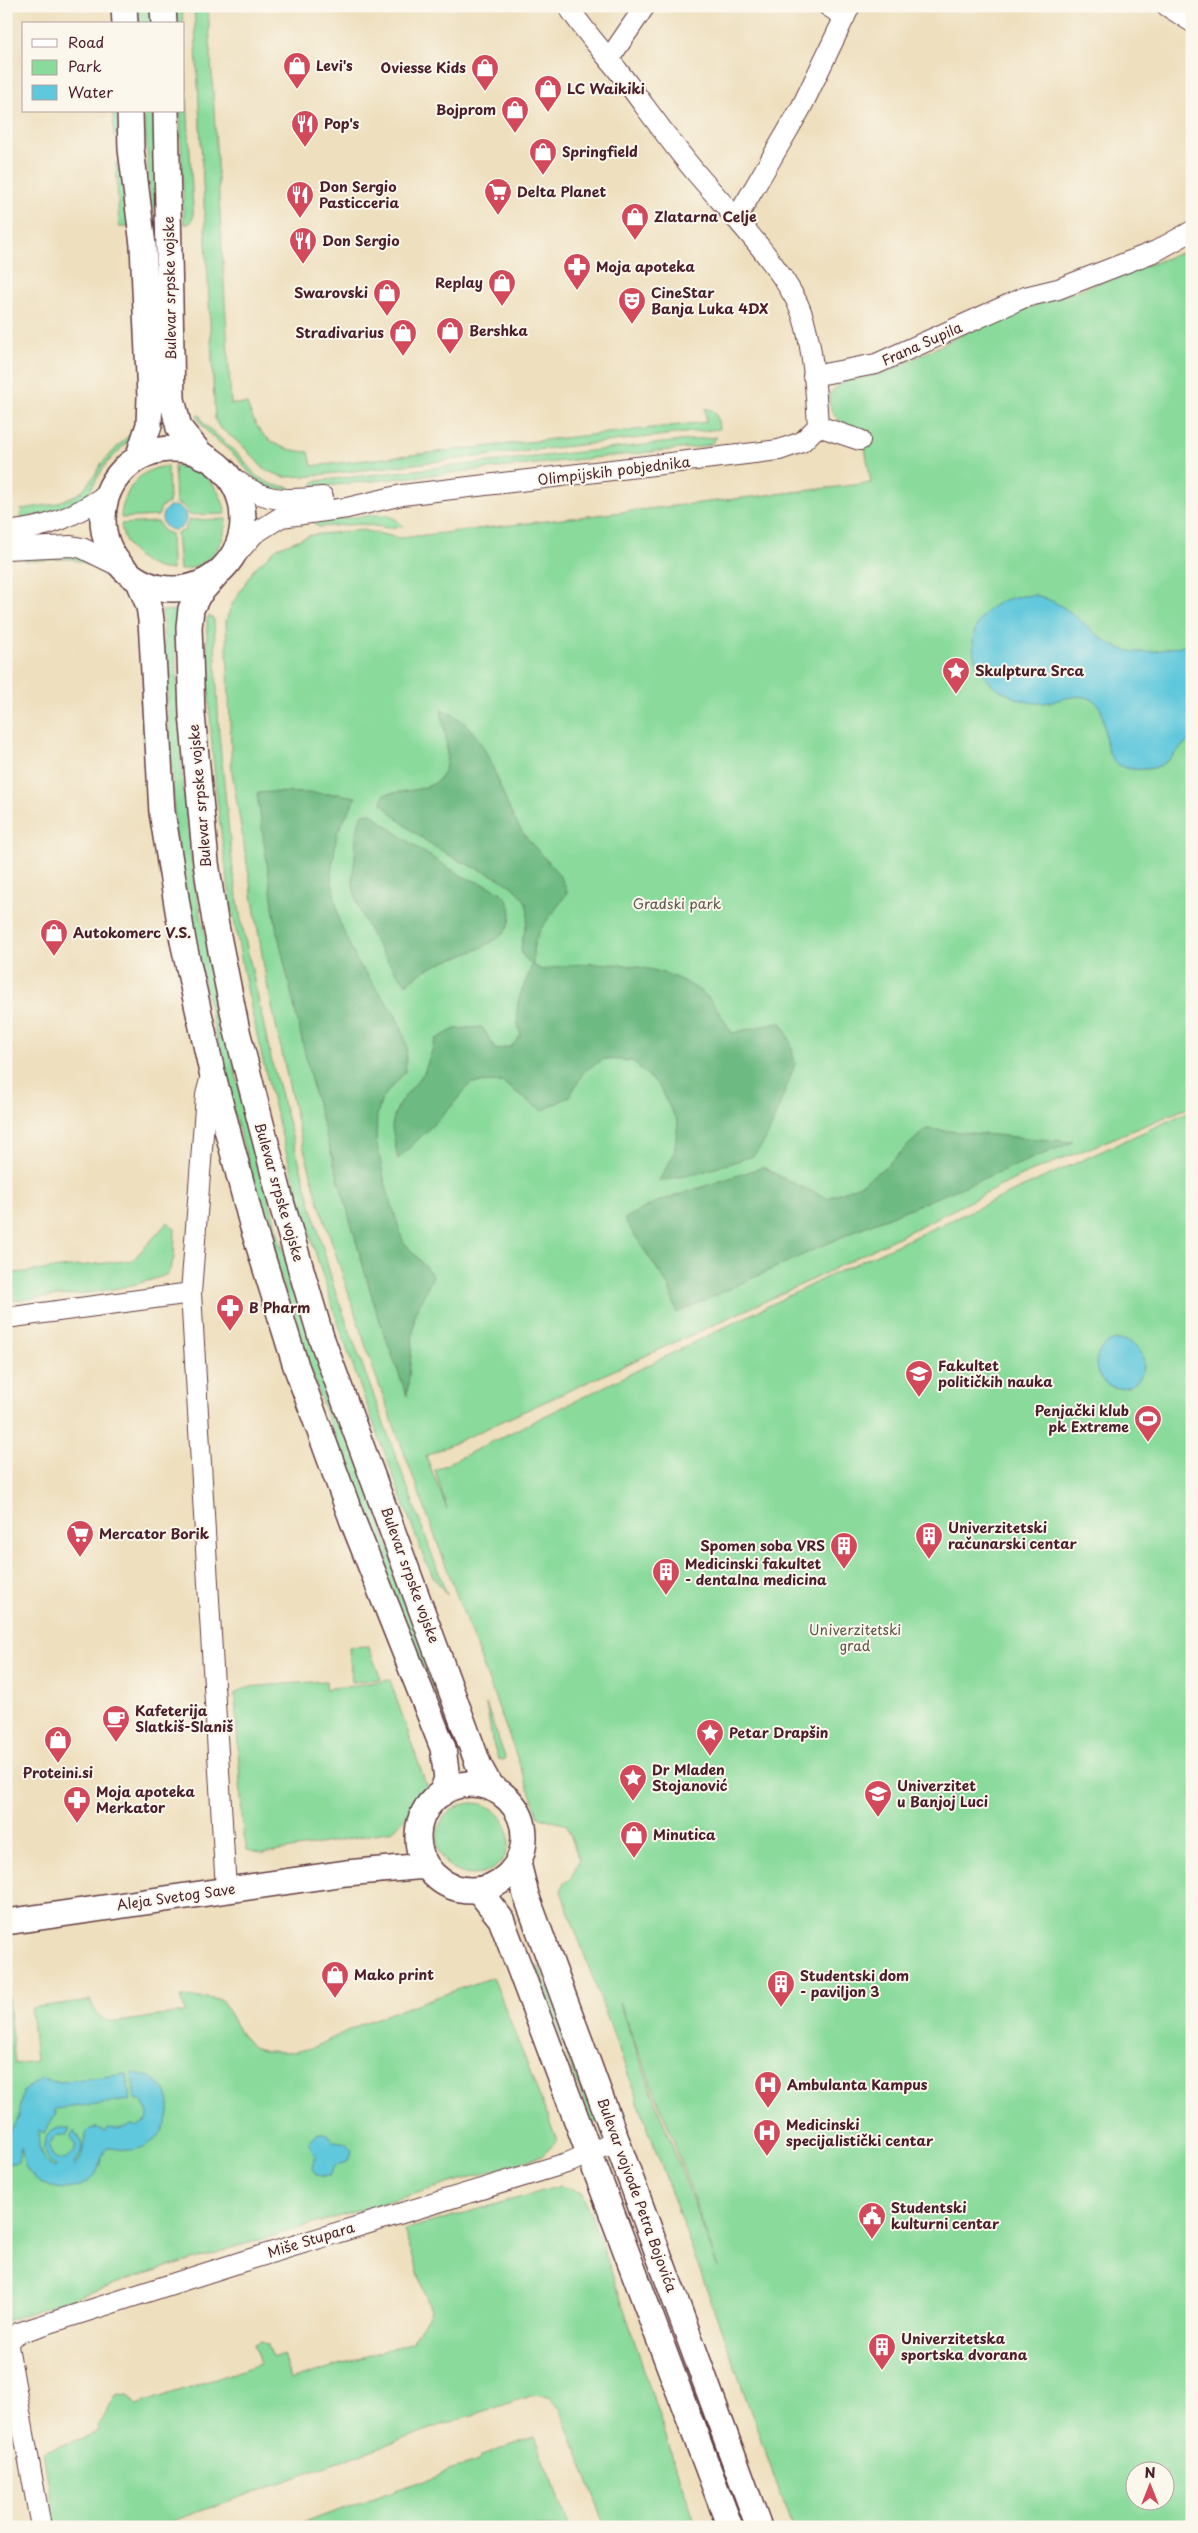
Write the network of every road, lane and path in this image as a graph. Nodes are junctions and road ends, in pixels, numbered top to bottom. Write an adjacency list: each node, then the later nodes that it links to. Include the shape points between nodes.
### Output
1 (124, 6): 8 (main road)
2 (163, 6): 9 (main road)
3 (568, 6): 11 (street, via 581,27)
4 (645, 6): 11 (street)
5 (828, 6): 7 (street)
6 (1166, 6): 10 (street)
7 (848, 11): 14 (street, via 801,108)
8 (125, 22)
9 (164, 22)
10 (1192, 22)
11 (609, 59): 14 (street, via 691,167)
12 (130, 112): 20 (main road, Bulevar srpske vojske, via 131,149 143,245 150,397 149,425)
13 (166, 112): 19 (main road, Bulevar srpske vojske, via 172,399 179,428)
14 (736, 219): 16 (street, via 796,300 805,327)
15 (1192, 231): 16 (street, Frana Supila, via 1156,251 1058,289 1025,297 876,364)
16 (813, 376): 17 (street)
17 (818, 426): 18 (street); 23 (street, Olimpijskih pobjednika, via 802,442 779,450)
18 (860, 440)
19 (202, 456): 20 (main road, Bulevar srpske vojske, via 168,449); 21 (main road, Bulevar srpske vojske)
20 (138, 458): 22 (main road, Bulevar srpske vojske, via 115,479)
21 (224, 471): 23 (street, Olimpijskih pobjednika, via 257,495 269,498); 27 (main road, Bulevar srpske vojske, via 237,491 243,514 243,531 237,549)
22 (107, 494): 24 (street, via 57,523); 26 (main road, Bulevar srpske vojske, via 103,525 106,542)
23 (402, 495): 27 (street, Olimpijskih pobjednika, via 347,508 281,517 254,534)
24 (6, 532)
25 (6, 549): 26 (street, via 71,546)
26 (117, 565): 28 (main road, Bulevar srpske vojske)
27 (221, 570): 28 (main road, Bulevar srpske vojske, via 199,585 178,590 155,588); 32 (main road, Bulevar srpske vojske, via 198,595 191,609 192,714 214,921 237,1031 277,1188 321,1337 479,1766)
28 (139, 581): 29 (main road, via 151,620 162,812 183,941)
29 (212, 1072): 30 (street, via 206,1095); 33 (main road, via 252,1224 296,1366 352,1519 443,1748 447,1779)
30 (191, 1293): 31 (street); 36 (street)
31 (6, 1318)
32 (491, 1788): 33 (main road, via 465,1784); 35 (main road, via 508,1799 520,1815 525,1842)
33 (440, 1794): 34 (main road, via 422,1817 418,1832)
34 (423, 1856): 36 (main road, Aleja Svetog Save, via 346,1873); 37 (main road, via 436,1877 449,1886)
35 (518, 1863): 37 (main road, via 502,1881); 39 (main road, Bulevar vojvode Petra Bojovića, via 526,1896)
36 (226, 1890): 38 (main road, Aleja Svetog Save)
37 (478, 1890): 40 (main road, Bulevar vojvode Petra Bojovića, via 500,1919)
38 (6, 1922)
39 (617, 2142): 40 (street, Miše Stupara); 44 (main road, Bulevar vojvode Petra Bojovića)
40 (590, 2153): 41 (street, Miše Stupara, via 18,2333); 43 (main road, Bulevar vojvode Petra Bojovića)
41 (7, 2342): 42 (street)
42 (41, 2527)
43 (730, 2527)
44 (759, 2527)

